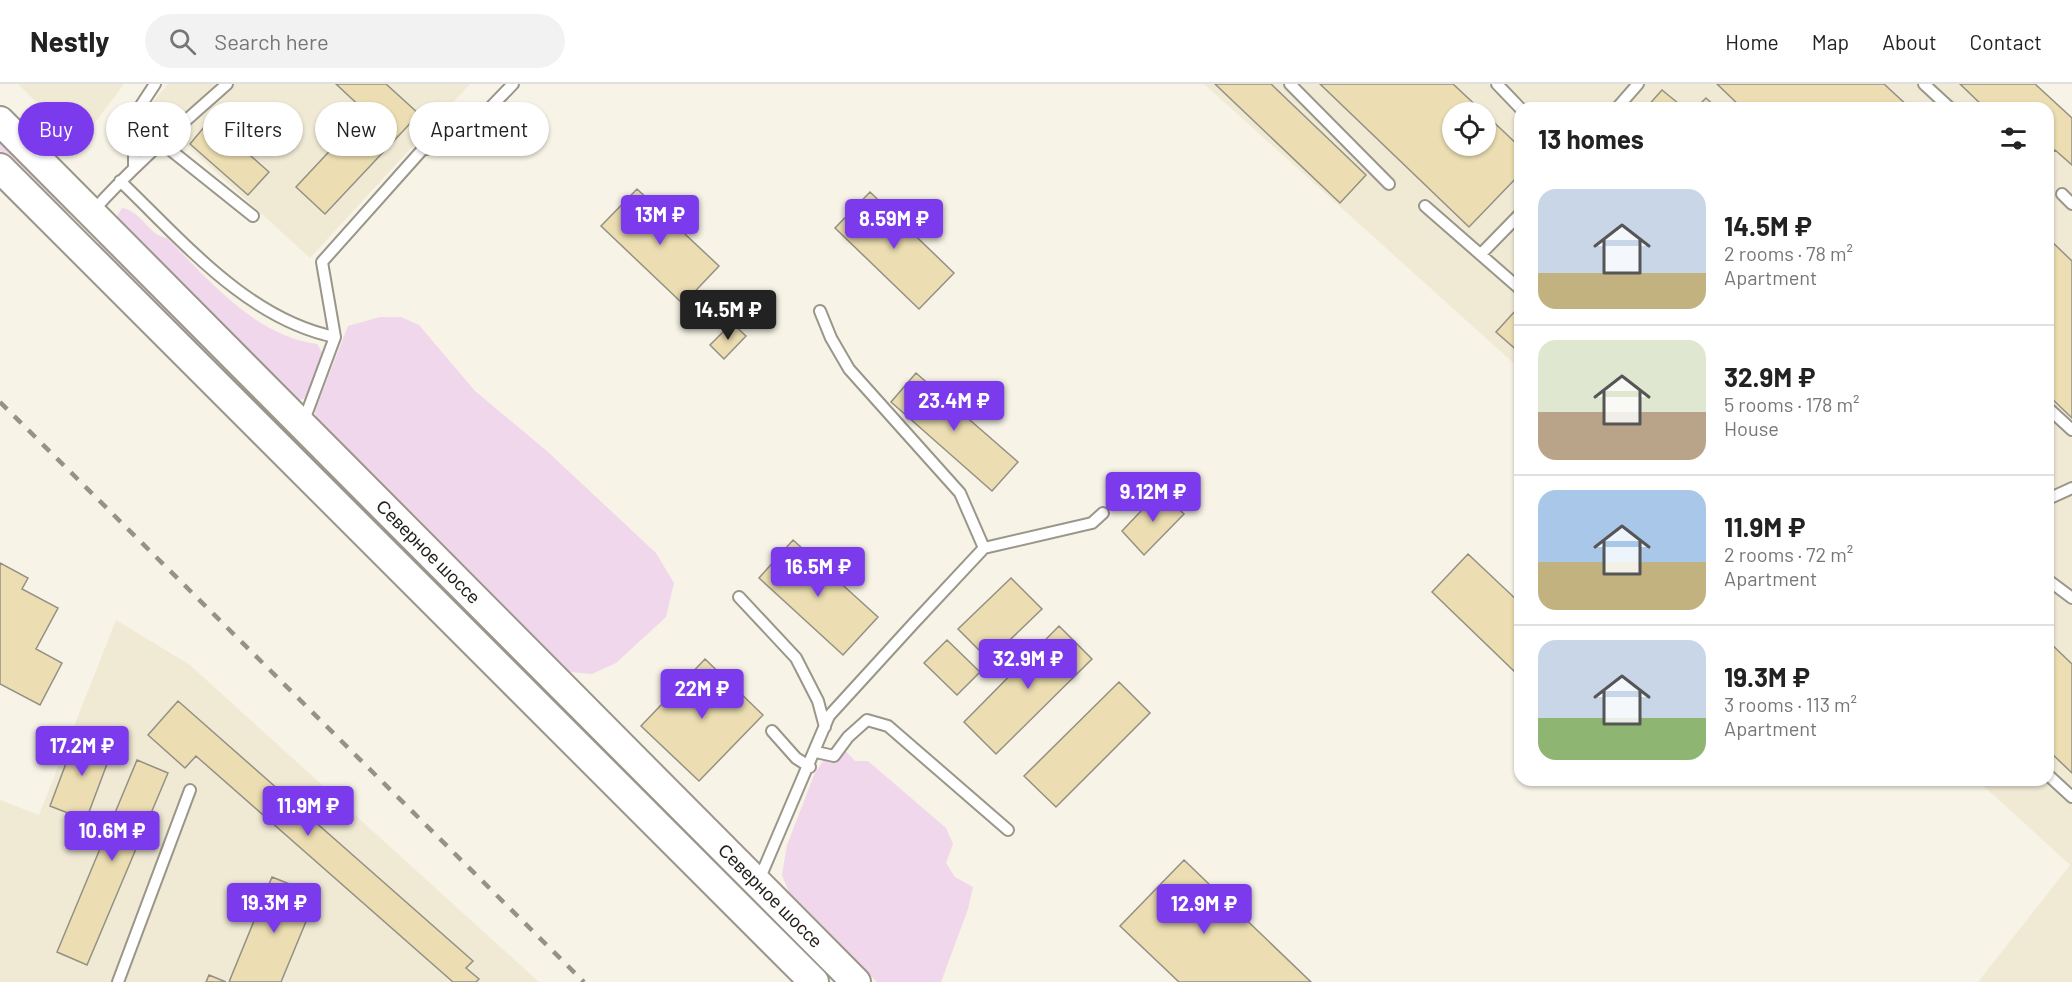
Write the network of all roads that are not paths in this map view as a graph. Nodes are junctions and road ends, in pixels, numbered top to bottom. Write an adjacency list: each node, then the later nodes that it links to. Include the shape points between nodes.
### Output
1 (155, 84): 15 (lane, via 134,116)
2 (227, 84): 11 (lane)
3 (513, 84): 29 (lane, via 458,141 422,150 322,262)
4 (1290, 84): 18 (lane)
5 (1497, 84): 8 (lane)
6 (1638, 84): 9 (lane)
7 (1924, 84): 10 (lane)
8 (1514, 102)
9 (1622, 102)
10 (1944, 102)
11 (191, 118)
12 (0, 121): 22 (main road, Северное шоссе)
13 (147, 156): 15 (lane)
14 (178, 156): 23 (lane)
15 (134, 166): 17 (lane)
16 (0, 168): 25 (main road, Северное шоссе)
17 (120, 181): 22 (lane); 29 (lane, via 225,280 284,320)
18 (1389, 184)
19 (2062, 194): 20 (lane)
20 (2072, 204)
21 (1425, 206): 26 (lane)
22 (91, 213): 25 (main road); 31 (main road, Северное шоссе)
23 (253, 216)
24 (1514, 220): 26 (lane)
25 (69, 238): 49 (main road, Северное шоссе)
26 (1481, 254): 27 (lane)
27 (1514, 284)
28 (820, 311): 36 (lane, via 849,369 960,493)
29 (335, 337): 31 (lane)
30 (2054, 414): 32 (lane)
31 (302, 426): 48 (main road, Северное шоссе)
32 (2072, 430)
33 (2072, 488): 34 (lane)
34 (2054, 496)
35 (1103, 513): 36 (lane, via 1092,523)
36 (984, 548): 40 (lane, via 829,716)
37 (2054, 584): 39 (lane)
38 (739, 597): 40 (lane, via 796,658 818,701)
39 (2072, 598)
40 (825, 728): 42 (lane)
41 (772, 731): 43 (lane, via 796,758)
42 (816, 752): 43 (lane); 47 (lane, via 834,756 867,720 888,726)
43 (810, 767): 48 (lane)
44 (2054, 780): 46 (lane)
45 (190, 790): 50 (lane)
46 (2072, 797)
47 (1008, 830)
48 (757, 883): 49 (main road); 52 (main road, Северное шоссе)
49 (736, 903): 51 (main road, Северное шоссе)
50 (118, 982)
51 (814, 982)
52 (856, 982)

